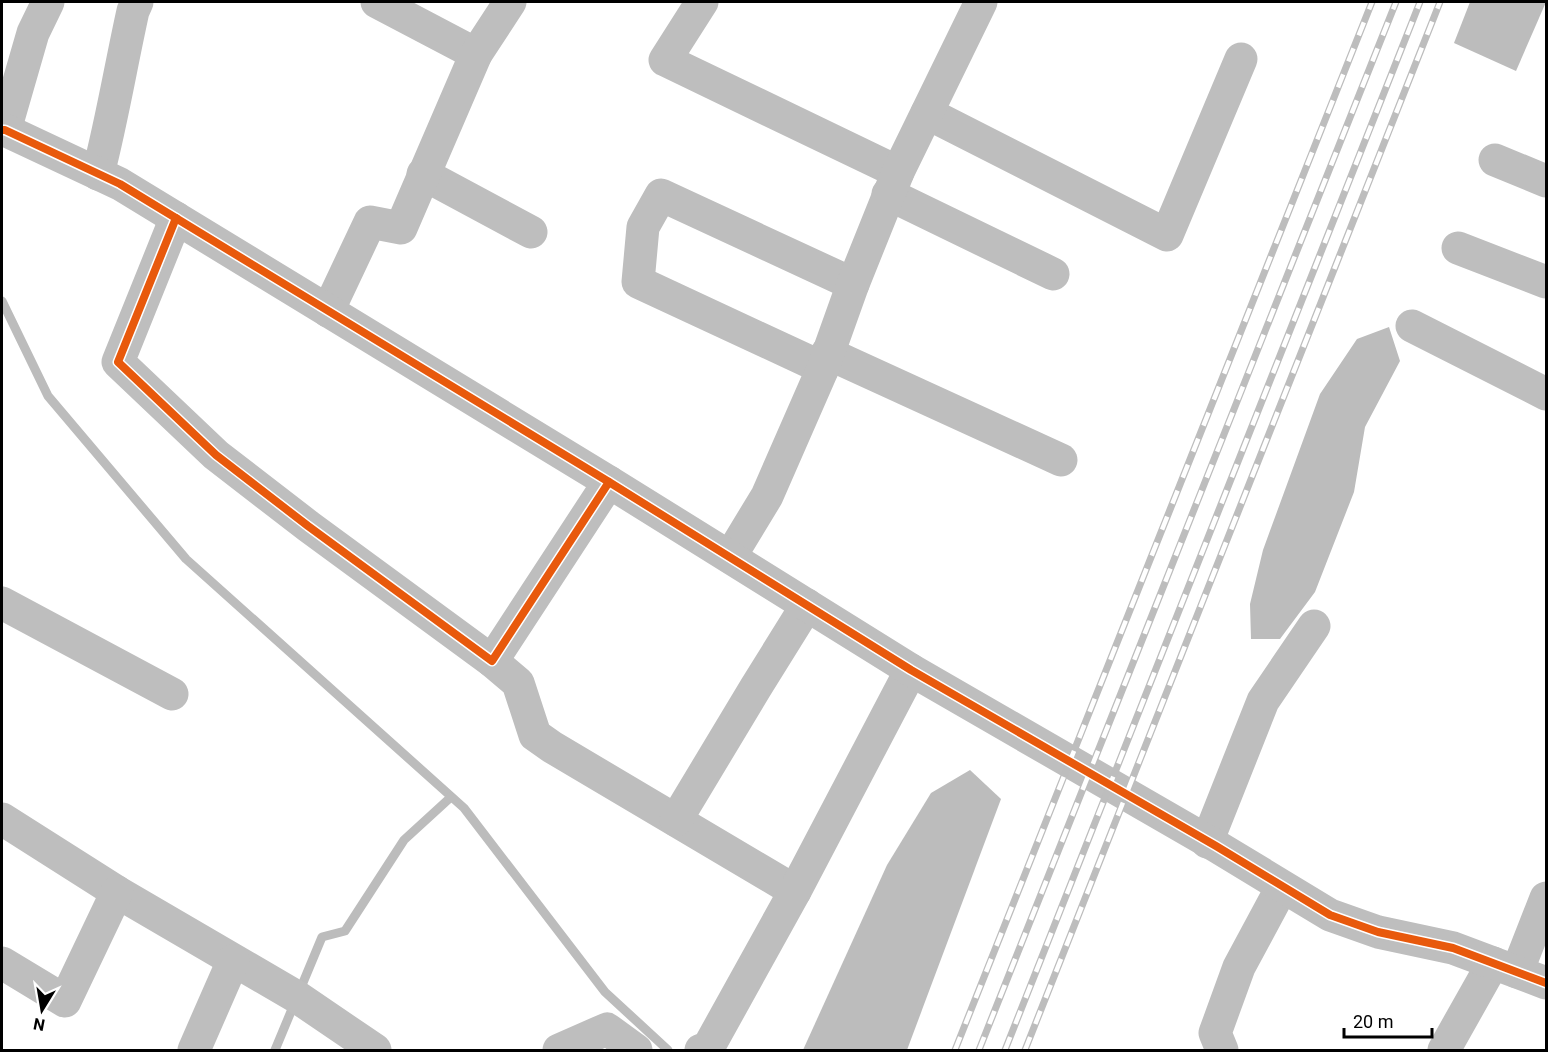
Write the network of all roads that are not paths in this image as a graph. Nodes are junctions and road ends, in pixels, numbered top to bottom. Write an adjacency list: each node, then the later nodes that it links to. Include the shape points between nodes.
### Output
1 (48, 2): 10 (street, via 33,33)
2 (137, 2): 12 (street)
3 (376, 2): 7 (street)
4 (510, 2): 7 (street)
5 (702, 2): 15 (street, via 665,60)
6 (981, 2): 9 (street)
7 (476, 54): 13 (street)
8 (1241, 59): 9 (street, via 1167,235)
9 (927, 113): 15 (street)
10 (3, 130): 12 (street)
11 (1495, 160): 14 (street)
12 (98, 174): 16 (street)
13 (423, 174): 17 (street); 22 (street, via 401,228 370,222)
14 (1546, 181)
15 (893, 183): 19 (street); 21 (street)
16 (176, 218): 22 (street); 32 (street, via 118,362 216,455)
17 (531, 232)
18 (1458, 248): 20 (street)
19 (1053, 274)
20 (1546, 282)
21 (853, 284): 24 (street); 24 (street, via 662,195 643,227 638,282)
22 (328, 311): 27 (street)
23 (1412, 326): 25 (street)
24 (825, 360): 26 (street); 28 (street, via 767,496)
25 (1546, 394)
26 (1061, 460)
27 (609, 482): 28 (street); 32 (street)
28 (730, 557): 30 (street)
29 (2, 603): 34 (street)
30 (807, 605): 33 (street); 36 (street)
31 (1314, 626): 37 (street, via 1263,701)
32 (492, 661): 36 (street, via 518,684 536,735)
33 (911, 670): 37 (street); 39 (street)
34 (172, 694)
35 (2, 819): 40 (street)
36 (676, 820): 39 (street)
37 (1207, 842): 38 (street)
38 (1282, 886): 44 (street, via 1330,915 1378,932 1453,948); 51 (street, via 1239,968 1219,1022 1215,1033)
39 (795, 891): 50 (street, via 708,1048)
40 (117, 892): 42 (street); 43 (street, via 65,1001)
41 (1546, 898): 44 (street)
42 (233, 962): 46 (street); 47 (street, via 297,997)
43 (2, 963)
44 (1505, 968): 45 (street); 52 (street)
45 (1546, 983)
46 (200, 1048)
47 (375, 1050)
48 (559, 1050): 49 (street, via 607,1029)
49 (636, 1050)
50 (701, 1050)
51 (1222, 1050)
52 (1444, 1050)

